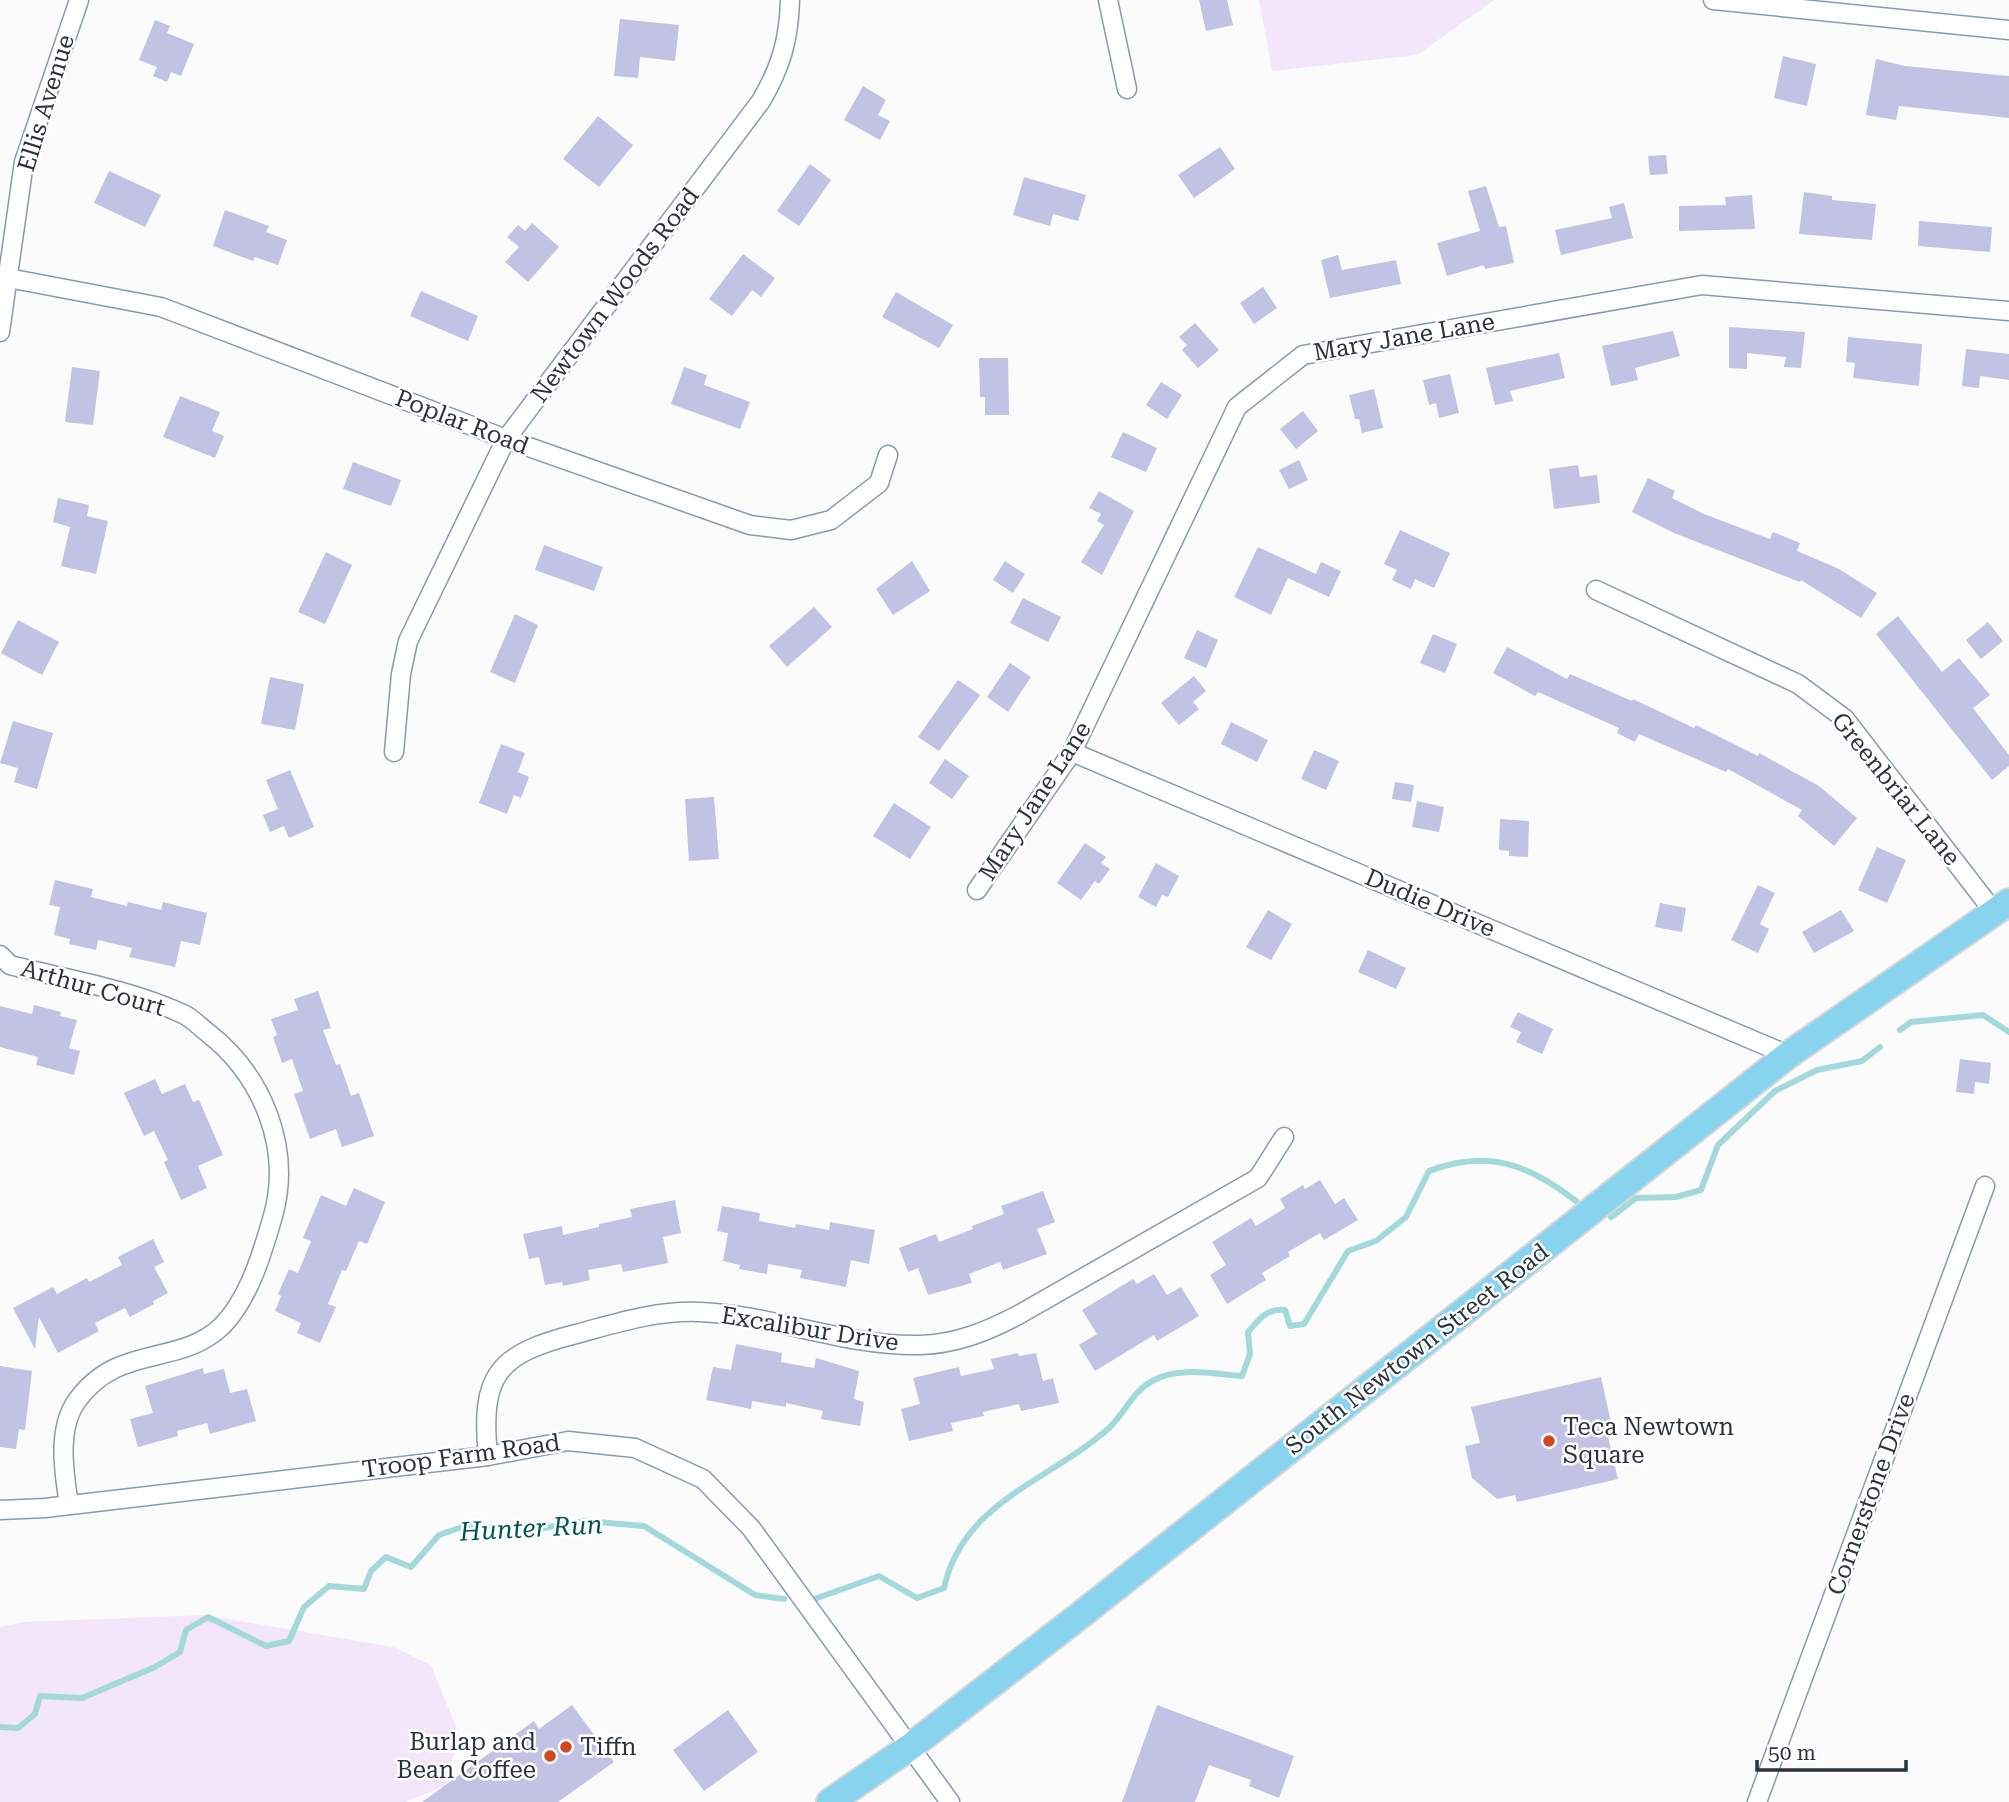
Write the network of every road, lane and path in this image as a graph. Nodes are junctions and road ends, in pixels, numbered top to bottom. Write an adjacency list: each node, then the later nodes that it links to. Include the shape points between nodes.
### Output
1 (79, 0): 7 (street, Ellis Avenue, via 24,162)
2 (790, 0): 10 (street, Newtown Woods Road, via 789,36 777,74 761,101)
3 (1108, 0): 6 (street)
4 (1713, 0): 5 (street)
5 (2009, 30)
6 (1127, 89)
7 (8, 278): 9 (street, Ellis Avenue); 10 (street, Poplar Road, via 161,307)
8 (2009, 311): 13 (street, Mary Jane Lane, via 1702,285 1303,355 1237,407)
9 (0, 332)
10 (506, 439): 11 (street, Poplar Road, via 750,525 791,530 831,520 870,491 879,483); 14 (street, Newtown Woods Road, via 408,641)
11 (888, 455)
12 (1596, 590): 16 (street, Greenbriar Lane, via 1798,684 1845,719)
13 (1072, 751): 15 (street, Mary Jane Lane); 18 (street, Dudie Drive)
14 (394, 752)
15 (977, 890)
16 (2002, 907): 18 (main road, South Newtown Street Road)
17 (0, 955): 22 (street, Arthur Court, via 9,965 185,1015 229,1050 259,1091 277,1141 279,1195 264,1247 240,1300 224,1324 200,1344 124,1362 98,1376 75,1403 65,1443)
18 (1788, 1055): 24 (main road, South Newtown Street Road)
19 (1284, 1138): 21 (street, Excalibur Drive, via 1258,1178 1020,1314 952,1342 884,1344 750,1317 676,1311 542,1344 496,1373 484,1418)
20 (1985, 1186): 27 (street, Cornerstone Drive)
21 (488, 1456): 22 (street, Troop Farm Road); 24 (street, Troop Farm Road, via 582,1442 635,1448 703,1479 751,1528)
22 (69, 1505): 23 (street, Troop Farm Road)
23 (0, 1510)
24 (910, 1747): 25 (main road, South Newtown Street Road); 26 (street)
25 (830, 1802)
26 (950, 1802)
27 (1757, 1802)

